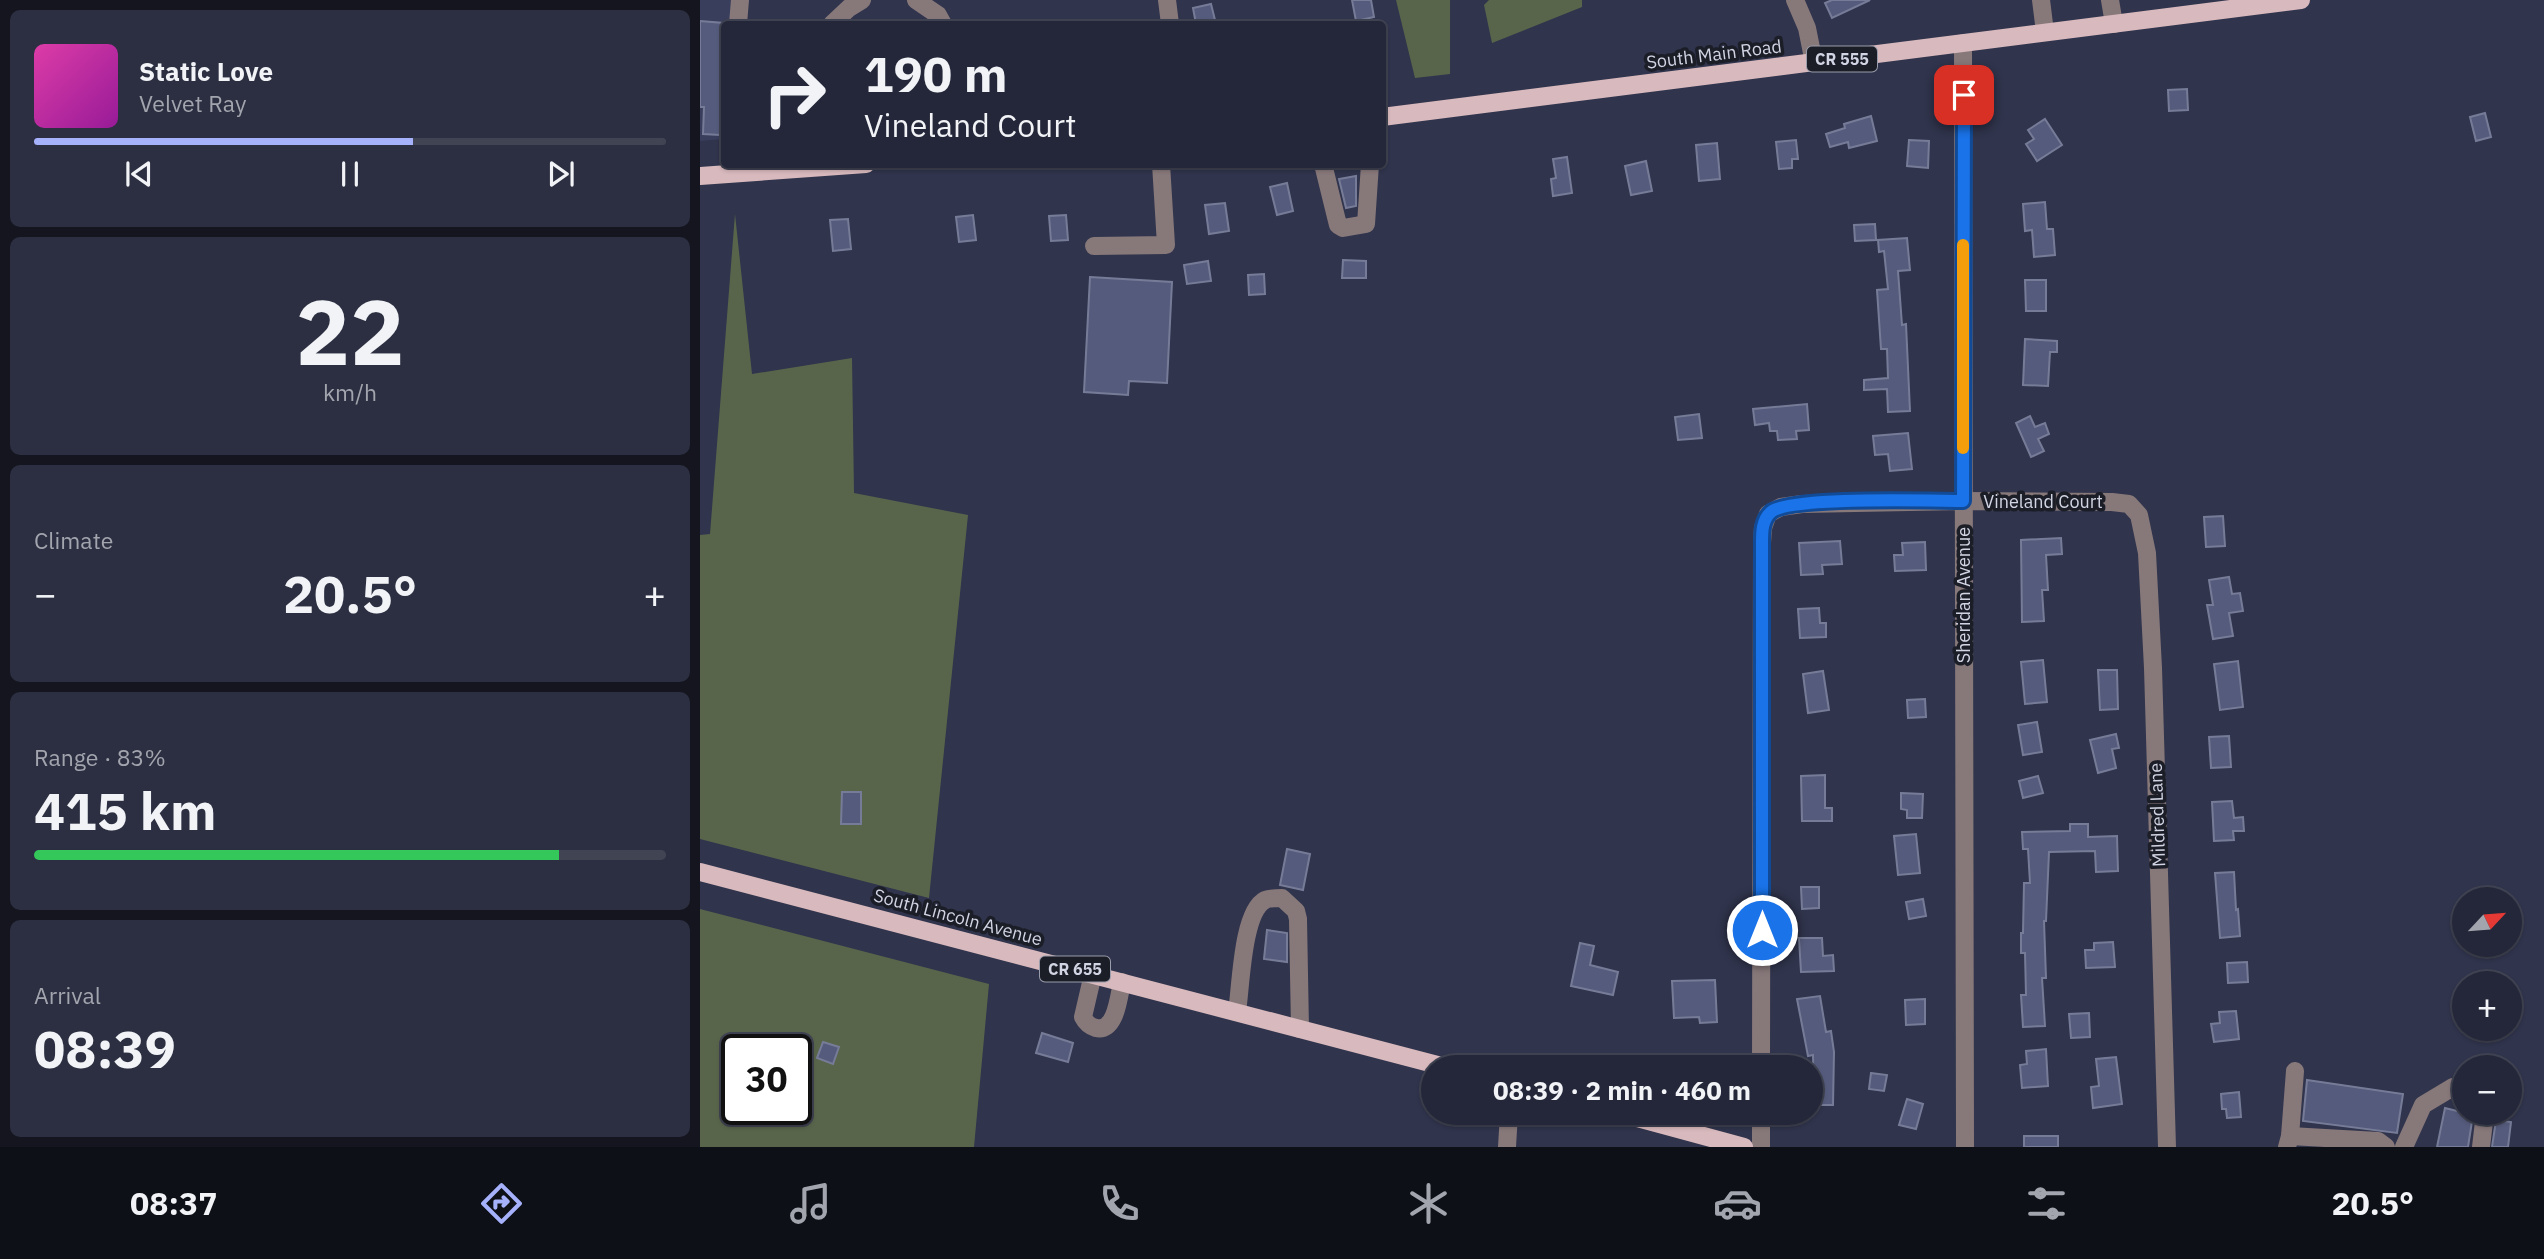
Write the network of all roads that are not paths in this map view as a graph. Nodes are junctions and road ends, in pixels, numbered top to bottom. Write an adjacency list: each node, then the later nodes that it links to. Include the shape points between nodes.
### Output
1 (740, 0): 9 (street)
2 (862, 0): 10 (street)
3 (916, 0): 11 (street)
4 (1167, 0): 12 (street)
5 (1795, 0): 16 (street)
6 (2041, 0): 14 (street)
7 (2110, 0): 13 (street)
8 (2301, 0): 13 (main road, South Main Road / CR 555)
9 (738, 21)
10 (835, 21)
11 (941, 21)
12 (1170, 21)
13 (2114, 24): 14 (main road, South Main Road / CR 555)
14 (2045, 32): 15 (main road, South Main Road / CR 555)
15 (1964, 43): 16 (main road, South Main Road / CR 555); 25 (street, Sheridan Avenue)
16 (1814, 63): 17 (main road, South Main Road / CR 555)
17 (1386, 116)
18 (763, 168): 22 (main road)
19 (1161, 168): 24 (street, via 1166,245)
20 (1324, 168): 21 (street, via 1338,225 1343,228 1366,224)
21 (1370, 168)
22 (724, 169): 23 (main road)
23 (700, 176)
24 (1094, 246)
25 (1963, 501): 26 (street, Vineland Court); 32 (street, Vineland Court, via 1802,504 1781,507 1768,516 1763,528); 44 (street, Sheridan Avenue)
26 (2112, 502): 45 (street, Mildred Lane, via 2129,505 2140,515 2147,553)
27 (700, 872): 28 (main road, South Lincoln Avenue / CR 655)
28 (1093, 974): 29 (main road, South Lincoln Avenue / CR 655); 29 (street, via 1083,1017 1097,1028 1110,1024)
29 (1122, 982): 30 (main road, South Lincoln Avenue / CR 655)
30 (1237, 1012): 31 (main road, South Lincoln Avenue / CR 655); 31 (street, via 1254,911 1266,899 1282,898 1298,919)
31 (1300, 1029): 33 (main road, South Lincoln Avenue / CR 655)
32 (1761, 1055)
33 (1421, 1061)
34 (2295, 1071): 40 (street)
35 (2452, 1088): 47 (street, via 2423,1105)
36 (1508, 1125): 41 (street)
37 (1663, 1125): 42 (main road)
38 (1761, 1125): 43 (street)
39 (2484, 1125): 48 (street)
40 (2289, 1141): 46 (street, via 2378,1141)
41 (1507, 1147)
42 (1744, 1147)
43 (1760, 1147)
44 (1965, 1147)
45 (2166, 1147)
46 (2386, 1147)
47 (2404, 1147)
48 (2481, 1147)

